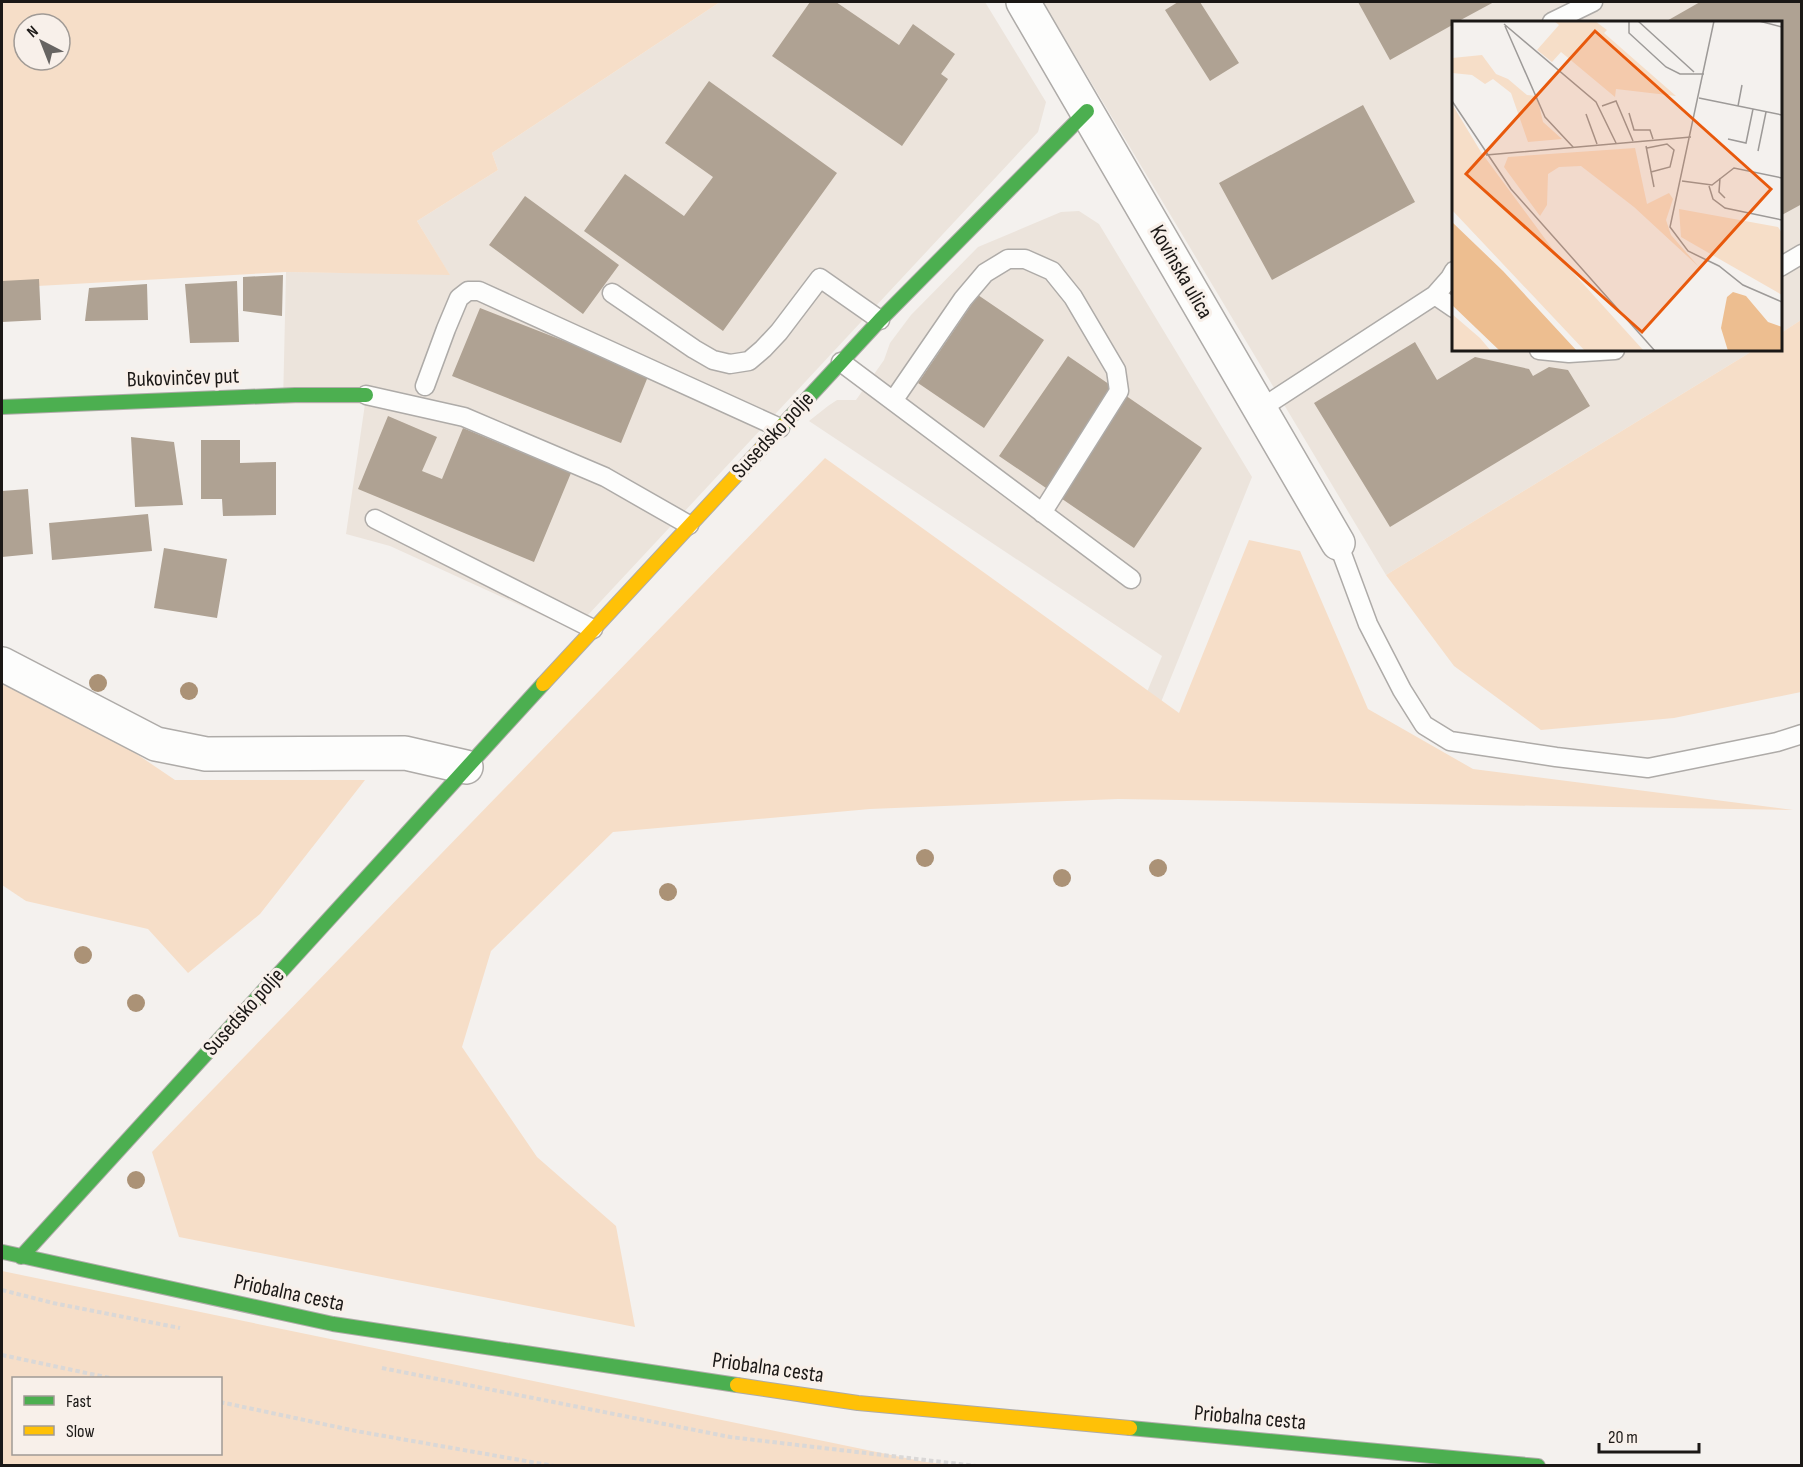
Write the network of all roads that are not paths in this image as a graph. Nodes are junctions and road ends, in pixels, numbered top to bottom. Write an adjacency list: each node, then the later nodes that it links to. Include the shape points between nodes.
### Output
1 (1023, 2): 4 (street, Kovinska ulica)
2 (1593, 2): 3 (lane)
3 (1554, 21)
4 (1087, 111): 11 (street, Susedsko polje); 19 (street, Kovinska ulica)
5 (1802, 254): 6 (lane)
6 (1782, 266)
7 (1452, 274): 9 (lane)
8 (612, 293): 11 (lane, via 712,360 730,364 749,361 764,349 820,278)
9 (1435, 295): 10 (lane); 19 (lane)
10 (1452, 308)
11 (880, 320): 14 (street, Susedsko polje)
12 (1549, 351): 13 (lane)
13 (1607, 351)
14 (840, 362): 17 (lane); 20 (street, Susedsko polje)
15 (425, 386): 20 (lane, via 459,298 468,291 479,291)
16 (366, 395): 18 (street, Bukovinčev put); 23 (lane, via 464,417 605,477)
17 (893, 401): 21 (lane); 21 (lane, via 985,273 1008,259 1025,259 1052,271 1073,297 1116,370 1119,391)
18 (2, 407)
19 (1260, 409): 24 (street, Kovinska ulica)
20 (780, 428): 23 (street, Susedsko polje)
21 (1042, 513): 25 (lane)
22 (375, 519): 26 (lane)
23 (689, 525): 26 (street, Susedsko polje)
24 (1338, 543): 28 (lane, via 1368,624 1402,690 1424,725 1450,741 1648,768)
25 (1131, 579)
26 (593, 629): 29 (street, Susedsko polje)
27 (2, 664): 29 (street, via 156,744 206,754 405,753)
28 (1802, 734)
29 (466, 767): 31 (street, Susedsko polje)
30 (2, 1252): 31 (street, Priobalna cesta)
31 (21, 1257): 32 (street, Priobalna cesta, via 333,1324 858,1403)
32 (1538, 1466)

